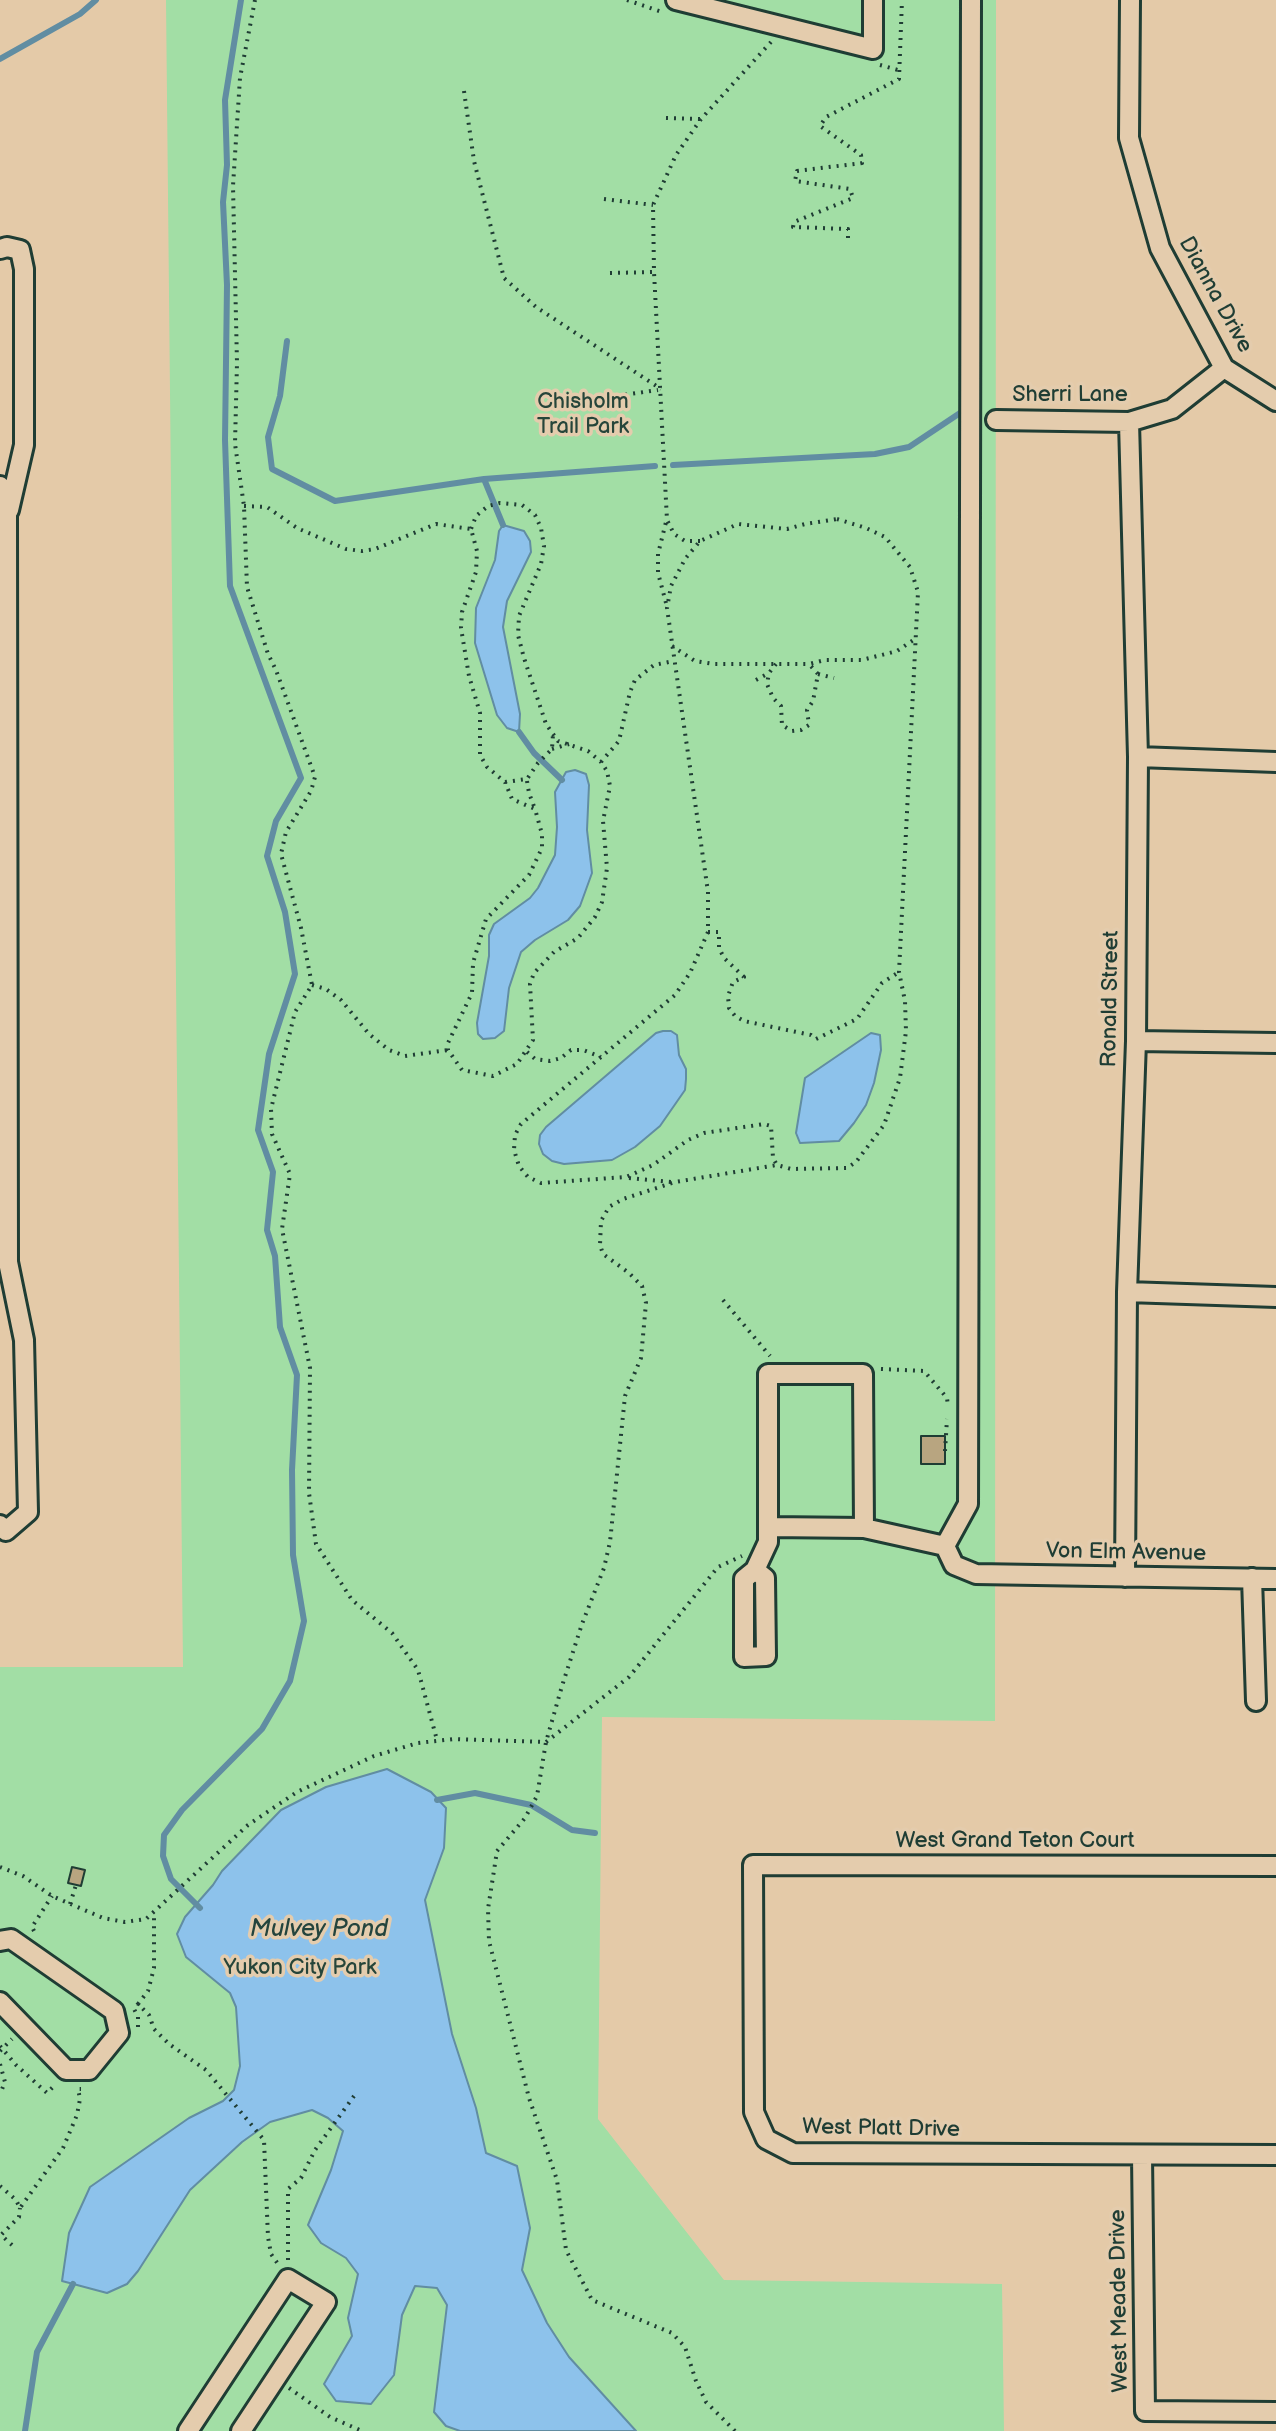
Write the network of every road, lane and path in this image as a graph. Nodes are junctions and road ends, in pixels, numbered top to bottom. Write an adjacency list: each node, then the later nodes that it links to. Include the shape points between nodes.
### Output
1 (255, 0): 24 (path, via 238,92 232,211 235,444)
2 (676, 0): 7 (street)
3 (873, 0): 7 (street, via 873,49)
4 (902, 0): 13 (path, via 899,79 826,117 820,126 861,155 862,163 797,171 795,181 850,189 853,198 794,222 793,227 848,229)
5 (971, 0): 71 (street, via 968,1504)
6 (1130, 0): 17 (street, Dianna Drive, via 1129,138 1160,248)
7 (775, 23): 10 (path, via 770,45)
8 (464, 91): 18 (path, via 474,161 504,278 536,307)
9 (666, 118): 10 (path)
10 (701, 119): 12 (path, via 676,155)
11 (604, 199): 12 (path)
12 (653, 205): 15 (path)
13 (848, 238)
14 (0, 249): 25 (street, via 20,250 24,269 24,445)
15 (654, 272): 16 (path); 18 (path)
16 (610, 273)
17 (1224, 368): 19 (street, Dianna Drive); 22 (street, Sherri Lane, via 1172,409)
18 (661, 389): 20 (path); 26 (path)
19 (1276, 401)
20 (546, 406)
21 (996, 420): 22 (street, Sherri Lane)
22 (1129, 422): 42 (street, Ronald Street)
23 (0, 486): 25 (street)
24 (244, 506): 27 (path, via 267,507 297,528 354,550 375,549 436,524); 51 (path, via 247,587 315,777 286,832 281,854)
25 (7, 516): 48 (street)
26 (667, 520): 28 (path, via 685,541); 29 (path, via 658,554)
27 (471, 529): 39 (path, via 476,516 500,503 522,505 541,528 541,564 519,616 518,635 541,712); 46 (path, via 476,572 461,628 480,713 480,755)
28 (700, 541): 29 (path, via 671,586); 30 (path, via 738,524 787,529 837,519 866,528 885,537 910,567 918,592)
29 (667, 608): 31 (path)
30 (916, 638): 34 (path, via 897,651 862,660); 50 (path)
31 (672, 646): 32 (path); 33 (path, via 695,661)
32 (674, 661): 43 (path, via 654,665 635,680 619,741); 49 (path, via 708,892)
33 (776, 664): 34 (path); 35 (path)
34 (809, 664): 36 (path)
35 (769, 673): 36 (path, via 767,684 781,706 782,725 792,731 809,725 807,710); 38 (path)
36 (818, 674): 37 (path)
37 (834, 678)
38 (756, 680)
39 (553, 733): 40 (path, via 558,741); 41 (path)
40 (570, 744): 41 (path); 43 (path)
41 (552, 749): 45 (path)
42 (1138, 757): 44 (street); 52 (street, Ronald Street)
43 (601, 762): 55 (path, via 610,786 603,821 607,868 602,902 578,938 534,973 533,1040)
44 (1276, 762)
45 (527, 779): 46 (path); 47 (path)
46 (505, 782): 47 (path, via 512,799)
47 (535, 809): 54 (path, via 542,848 529,875 486,919 473,963 472,993)
48 (3, 870): 60 (street)
49 (708, 932): 50 (path, via 719,932 724,958 744,977 733,982 728,996 735,1016 816,1039 857,1019 882,983); 56 (path, via 675,995)
50 (899, 972): 57 (path, via 905,1052 884,1125 847,1168)
51 (312, 985): 54 (path, via 341,1000 389,1050 405,1056); 77 (path, via 295,1012 271,1109 272,1134 290,1174 282,1229 310,1368 309,1493 316,1544 352,1600 392,1633 418,1670)
52 (1136, 1041): 53 (street); 61 (street, Ronald Street)
53 (1276, 1043)
54 (448, 1050): 55 (path, via 462,1070 493,1076 517,1064)
55 (527, 1052): 56 (path, via 550,1061 571,1050)
56 (601, 1057): 58 (path, via 521,1124 514,1150 519,1166 541,1183)
57 (777, 1165): 58 (path, via 771,1126 764,1124 704,1133); 59 (path)
58 (626, 1177): 59 (path)
59 (675, 1182): 78 (path, via 623,1199 609,1207 601,1221 603,1254 642,1286 646,1326 641,1358 625,1396 604,1568)
60 (8, 1262): 62 (street); 68 (street, via 24,1340 28,1512 6,1531)
61 (1127, 1292): 63 (street); 73 (street, Ronald Street)
62 (0, 1296)
63 (1276, 1297)
64 (723, 1300): 65 (path, via 770,1357)
65 (770, 1374): 66 (street); 69 (street)
66 (863, 1374): 67 (path, via 873,1369 924,1371 947,1398); 70 (street)
67 (945, 1451)
68 (0, 1525)
69 (769, 1527): 70 (street); 72 (street)
70 (864, 1528): 71 (street)
71 (945, 1546): 73 (street, Von Elm Avenue, via 954,1565 976,1574)
72 (758, 1564): 78 (path, via 745,1554 718,1567 629,1677)
73 (1125, 1577): 74 (street, Von Elm Avenue)
74 (1252, 1578): 75 (street, Von Elm Avenue); 76 (street)
75 (1276, 1579)
76 (1256, 1701)
77 (437, 1740): 78 (path); 85 (path, via 374,1756 297,1792 248,1825)
78 (546, 1742): 110 (path, via 537,1796 497,1851 488,1930 529,2098 557,2180 566,2250 592,2300 672,2333 685,2347 706,2402)
79 (753, 1865): 80 (street, West Grand Teton Court); 98 (street, West Platt Drive, via 754,2112 766,2139 793,2153)
80 (1276, 1866)
81 (0, 1867): 83 (path)
82 (76, 1885): 84 (path)
83 (52, 1896): 84 (path); 86 (path, via 32,1927)
84 (70, 1904): 85 (path, via 125,1922)
85 (154, 1913): 89 (path, via 154,1968)
86 (35, 1933)
87 (0, 1941): 88 (street, via 11,1939 114,2011 119,2033 89,2070 66,2070)
88 (0, 2002)
89 (138, 2004): 90 (path); 104 (path, via 154,2029 206,2070 264,2140 271,2254)
90 (138, 2028)
91 (16, 2035): 92 (path)
92 (1, 2049): 94 (path, via 47,2093 58,2082)
93 (0, 2064): 96 (path, via 5,2082)
94 (64, 2087)
95 (91, 2088): 102 (path, via 75,2089 80,2099 77,2115 63,2148)
96 (0, 2094)
97 (354, 2096): 104 (path, via 301,2178 288,2189)
98 (1142, 2155): 99 (street, West Platt Drive); 106 (street, West Meade Drive, via 1145,2411)
99 (1276, 2155)
100 (1, 2187): 101 (path); 102 (path)
101 (0, 2195)
102 (20, 2208): 103 (path, via 19,2217 1,2235)
103 (12, 2245)
104 (288, 2279): 105 (street, via 326,2302); 107 (street)
105 (276, 2379): 108 (street); 109 (path, via 330,2417)
106 (1276, 2412)
107 (188, 2431)
108 (241, 2431)
109 (362, 2431)
110 (735, 2431)

